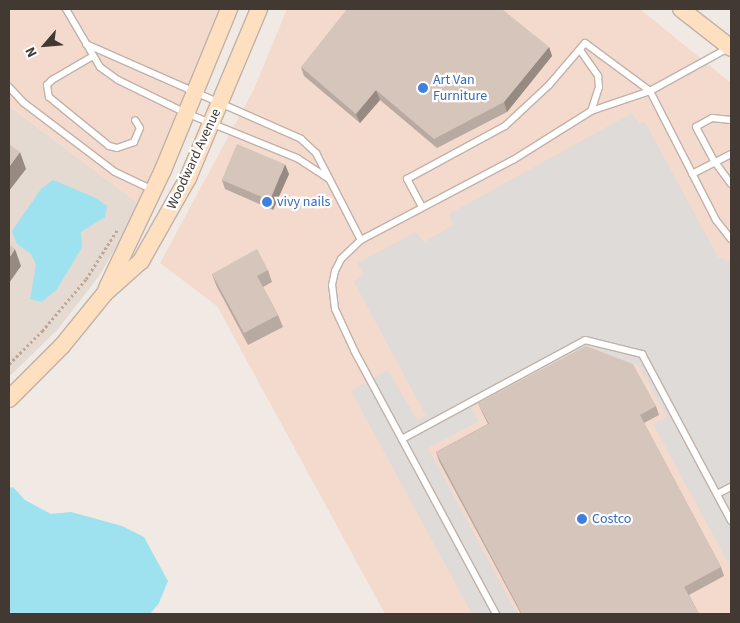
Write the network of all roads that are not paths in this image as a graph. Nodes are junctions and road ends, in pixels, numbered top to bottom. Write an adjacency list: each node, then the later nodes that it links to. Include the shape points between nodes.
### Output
1 (66, 9): 5 (lane)
2 (229, 9): 10 (main road, Woodward Avenue)
3 (259, 9): 12 (main road, Woodward Avenue)
4 (681, 9): 6 (main road)
5 (86, 44): 8 (lane); 10 (lane, via 113,59)
6 (731, 48): 11 (lane)
7 (580, 50): 11 (lane, via 584,43); 13 (lane, via 598,76 599,87); 24 (lane, via 549,85 505,126 407,179)
8 (93, 56): 14 (lane, via 100,67 118,80); 15 (lane, via 52,80 47,85 49,97 109,146 117,148 134,142 140,128)
9 (9, 87): 23 (lane, via 24,104 115,172)
10 (195, 91): 12 (lane); 14 (main road, Woodward Avenue)
11 (650, 91): 13 (lane); 20 (lane)
12 (221, 103): 17 (main road, Woodward Avenue); 21 (lane, via 301,139 316,153)
13 (591, 111): 24 (lane, via 513,160)
14 (186, 113): 17 (lane); 23 (main road, Woodward Avenue)
15 (135, 120)
16 (731, 120): 19 (lane, via 712,118 696,127)
17 (211, 123): 21 (lane, via 297,158); 27 (main road, Woodward Avenue, via 188,178 141,261)
18 (731, 154): 19 (lane)
19 (715, 162): 20 (lane); 22 (lane)
20 (692, 174): 25 (lane, via 716,220)
21 (330, 180): 26 (lane)
22 (731, 184)
23 (154, 191): 27 (main road, Woodward Avenue)
24 (422, 207): 26 (lane)
25 (731, 239)
26 (360, 240): 29 (lane, via 341,259 335,271 332,286 335,309)
27 (105, 293): 28 (main road, Woodward Avenue, via 62,346)
28 (9, 398)
29 (402, 438): 31 (lane, via 584,340 642,354); 33 (lane)
30 (731, 487): 31 (lane)
31 (717, 494): 32 (lane)
32 (731, 521)
33 (496, 614)

